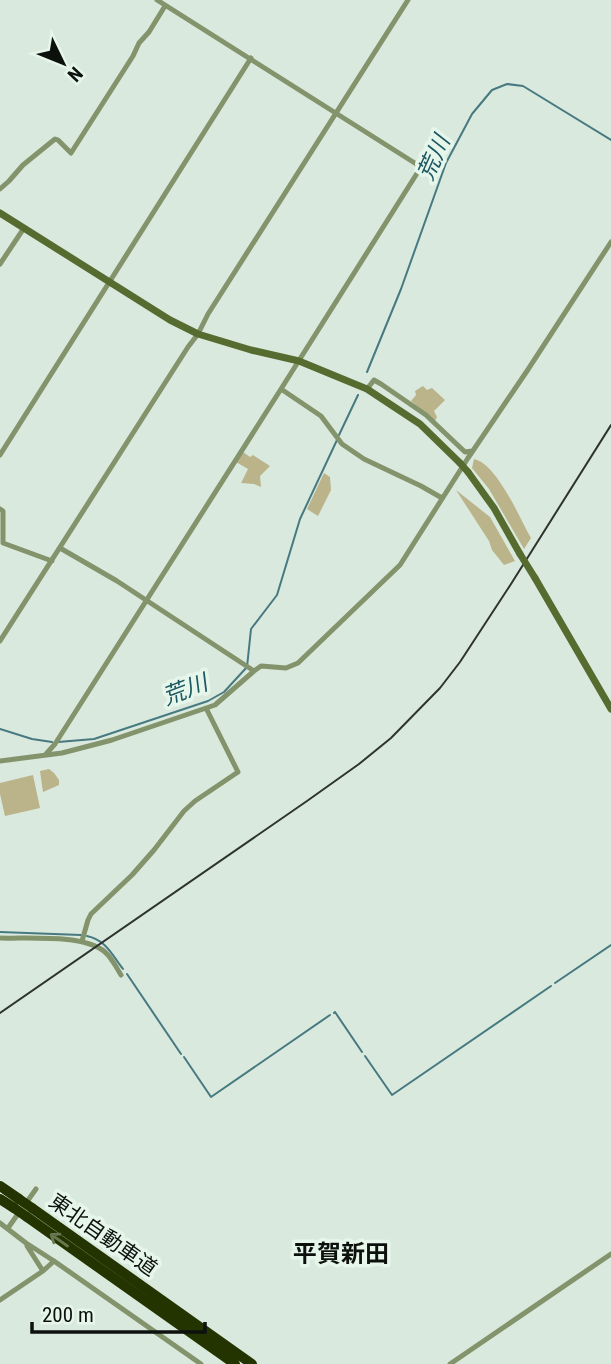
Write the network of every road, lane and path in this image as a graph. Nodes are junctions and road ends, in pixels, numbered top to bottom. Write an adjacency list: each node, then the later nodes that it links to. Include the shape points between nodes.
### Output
1 (157, 0): 3 (street)
2 (408, 0): 5 (street)
3 (166, 6): 4 (street); 6 (street, via 71,153 55,139)
4 (251, 58): 5 (street); 11 (street)
5 (336, 113): 12 (street); 13 (street, via 421,167)
6 (0, 189)
7 (0, 213): 8 (street)
8 (24, 228): 10 (street); 11 (street)
9 (611, 242): 16 (street)
10 (0, 264)
11 (110, 282): 12 (street); 17 (street)
12 (198, 334): 13 (street); 20 (street)
13 (299, 361): 14 (street); 15 (street)
14 (281, 389): 18 (street, via 321,416 339,440 364,459); 22 (street)
15 (367, 389): 16 (street, via 374,380 381,384 426,415 465,452); 26 (street, bridge, via 420,424 468,472 494,508)
16 (472, 451): 18 (street)
17 (0, 455)
18 (442, 498): 24 (street, via 400,565 298,663 286,668)
19 (0, 509): 21 (street, via 3,543)
20 (60, 548): 21 (street); 22 (street)
21 (52, 561): 23 (street)
22 (146, 600): 24 (street); 27 (street)
23 (0, 641)
24 (250, 668): 25 (street, via 215,705)
25 (206, 708): 27 (street, via 102,744); 30 (street, via 238,772 184,811 132,875 91,914)
26 (611, 709)
27 (46, 754): 28 (street)
28 (0, 761)
29 (0, 938): 30 (street)
30 (82, 940): 31 (street, via 108,954)
31 (121, 975)
32 (0, 1186): 35 (highway, 東北自動車道)
33 (36, 1189): 38 (street)
34 (0, 1199): 35 (highway, 東北自動車道)
35 (17, 1204): 36 (highway, 東北自動車道, bridge)
36 (29, 1212): 45 (highway, 東北自動車道, one-way to 36); 46 (highway, 東北自動車道)
37 (0, 1223): 38 (street)
38 (8, 1228): 39 (street)
39 (26, 1243): 41 (street); 42 (street)
40 (611, 1254): 47 (street)
41 (54, 1261): 42 (street); 44 (street)
42 (43, 1271): 43 (street)
43 (0, 1300)
44 (201, 1364)
45 (235, 1364)
46 (252, 1364)
47 (450, 1364)

